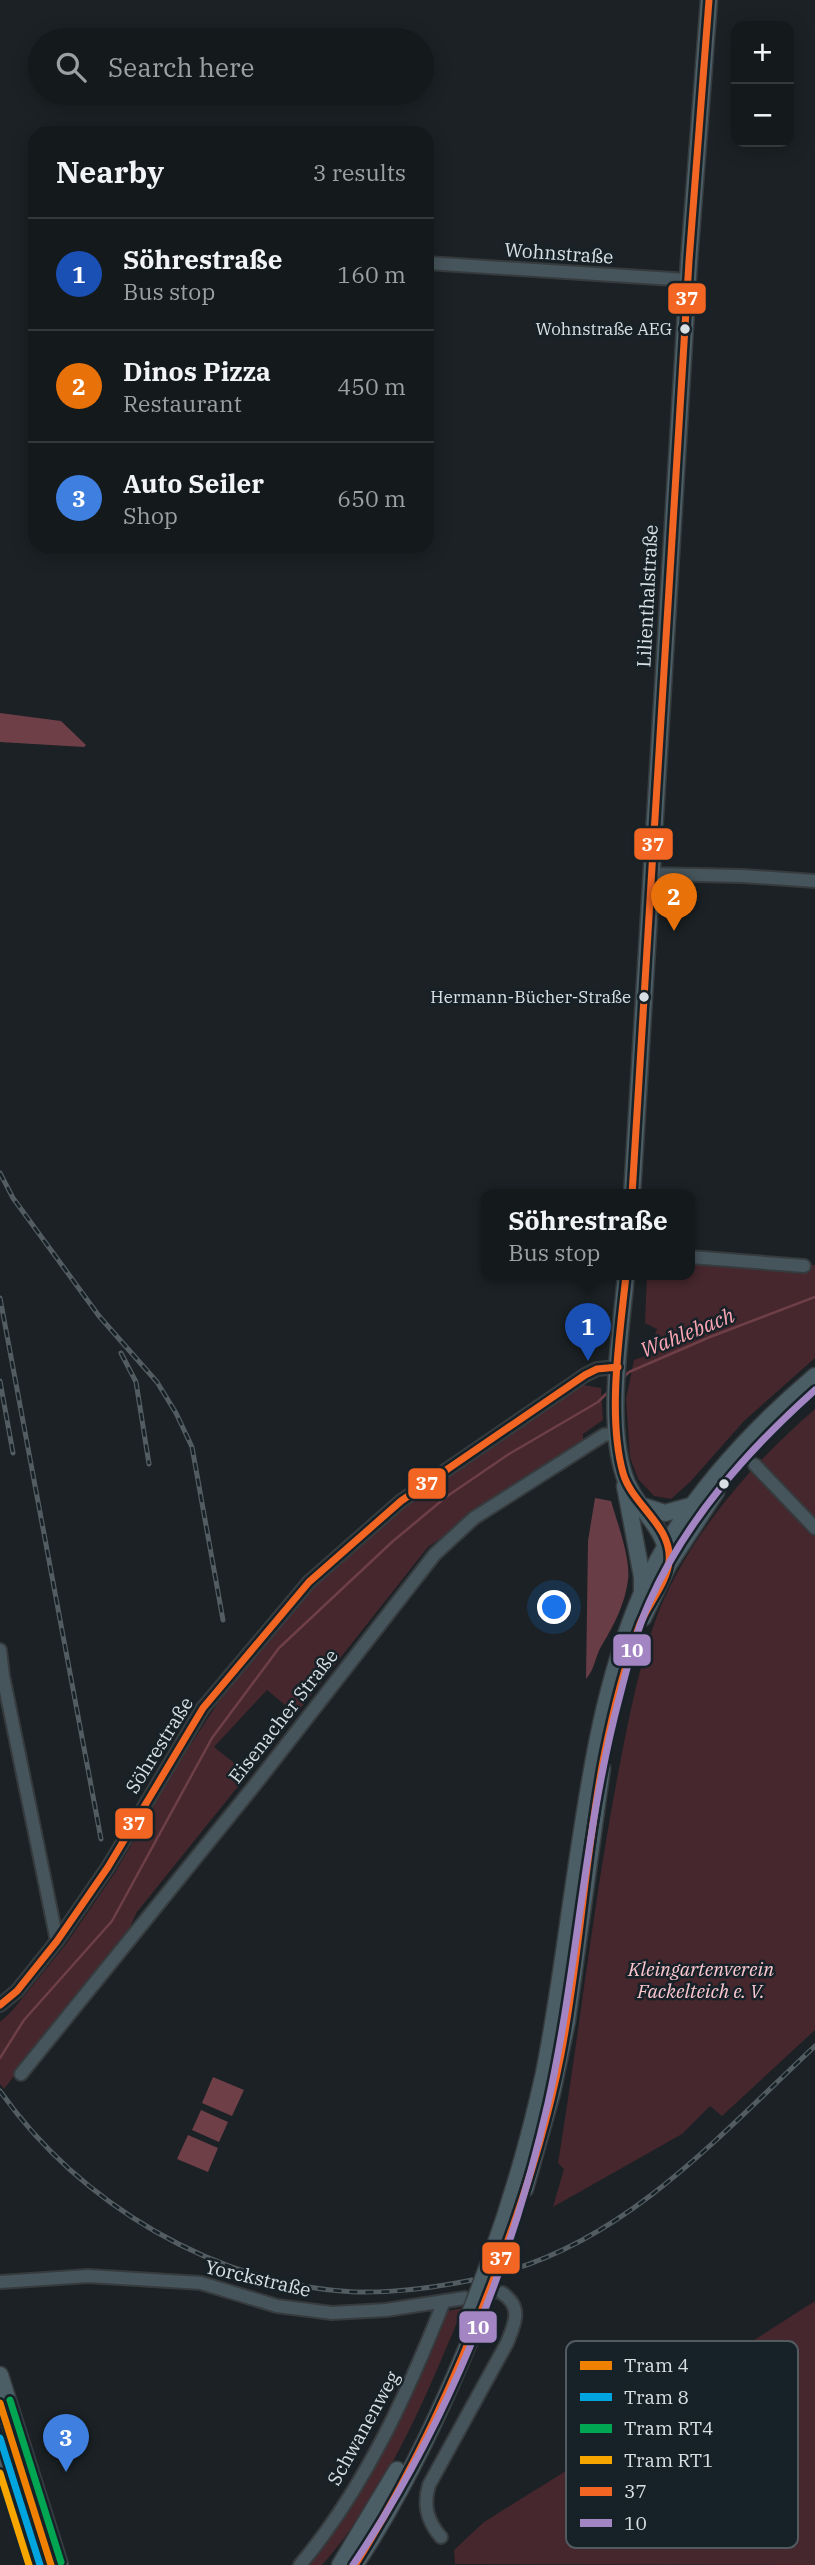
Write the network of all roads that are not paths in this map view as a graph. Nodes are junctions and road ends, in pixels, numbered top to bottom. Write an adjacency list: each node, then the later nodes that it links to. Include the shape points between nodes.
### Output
1 (709, 0): 3 (main road, Lilienthalstraße)
2 (434, 263): 3 (street, Wohnstraße)
3 (688, 280): 4 (main road, Lilienthalstraße)
4 (652, 874): 5 (street); 6 (main road, Lilienthalstraße)
5 (815, 881)
6 (632, 1189)
7 (695, 1257): 8 (street)
8 (804, 1266)
9 (626, 1280): 11 (main road)
10 (815, 1376): 17 (main road, via 762,1423)
11 (618, 1377): 13 (main road); 25 (street, Söhrestraße, via 597,1368 585,1375 401,1501 309,1582 203,1708 108,1867)
12 (815, 1388): 16 (main road, via 752,1447)
13 (618, 1433): 15 (main road); 27 (street, Eisenacher Straße, via 604,1435 474,1518 435,1554)
14 (755, 1465): 20 (street)
15 (624, 1476): 18 (main road); 19 (main road)
16 (718, 1489): 21 (main road); 22 (main road)
17 (694, 1505): 18 (main road, via 665,1513); 21 (main road)
18 (642, 1506): 21 (main road)
19 (632, 1527): 21 (main road); 23 (main road)
20 (815, 1528)
21 (667, 1547): 22 (main road); 23 (main road)
22 (669, 1564): 28 (main road, via 646,1610 614,1710 552,2093 522,2202)
23 (642, 1593): 28 (main road, via 603,1715 586,1794 544,2071)
24 (0, 1650): 25 (street)
25 (57, 1941): 26 (street, Söhrestraße)
26 (0, 2005)
27 (21, 2074)
28 (496, 2259): 33 (main road, bridge)
29 (0, 2282): 32 (street, Yorckstraße, via 88,2276 201,2283 277,2305 332,2313)
30 (502, 2293): 36 (street, via 516,2307 516,2323 425,2498 432,2527)
31 (465, 2298): 32 (street, Yorckstraße)
32 (444, 2301): 39 (street, Schwanenweg, via 384,2433)
33 (475, 2314): 40 (main road, via 424,2420); 41 (main road, via 438,2415)
34 (0, 2375): 38 (main road)
35 (0, 2444): 37 (main road)
36 (441, 2537)
37 (39, 2565)
38 (60, 2565)
39 (300, 2565)
40 (340, 2565)
41 (355, 2565)

